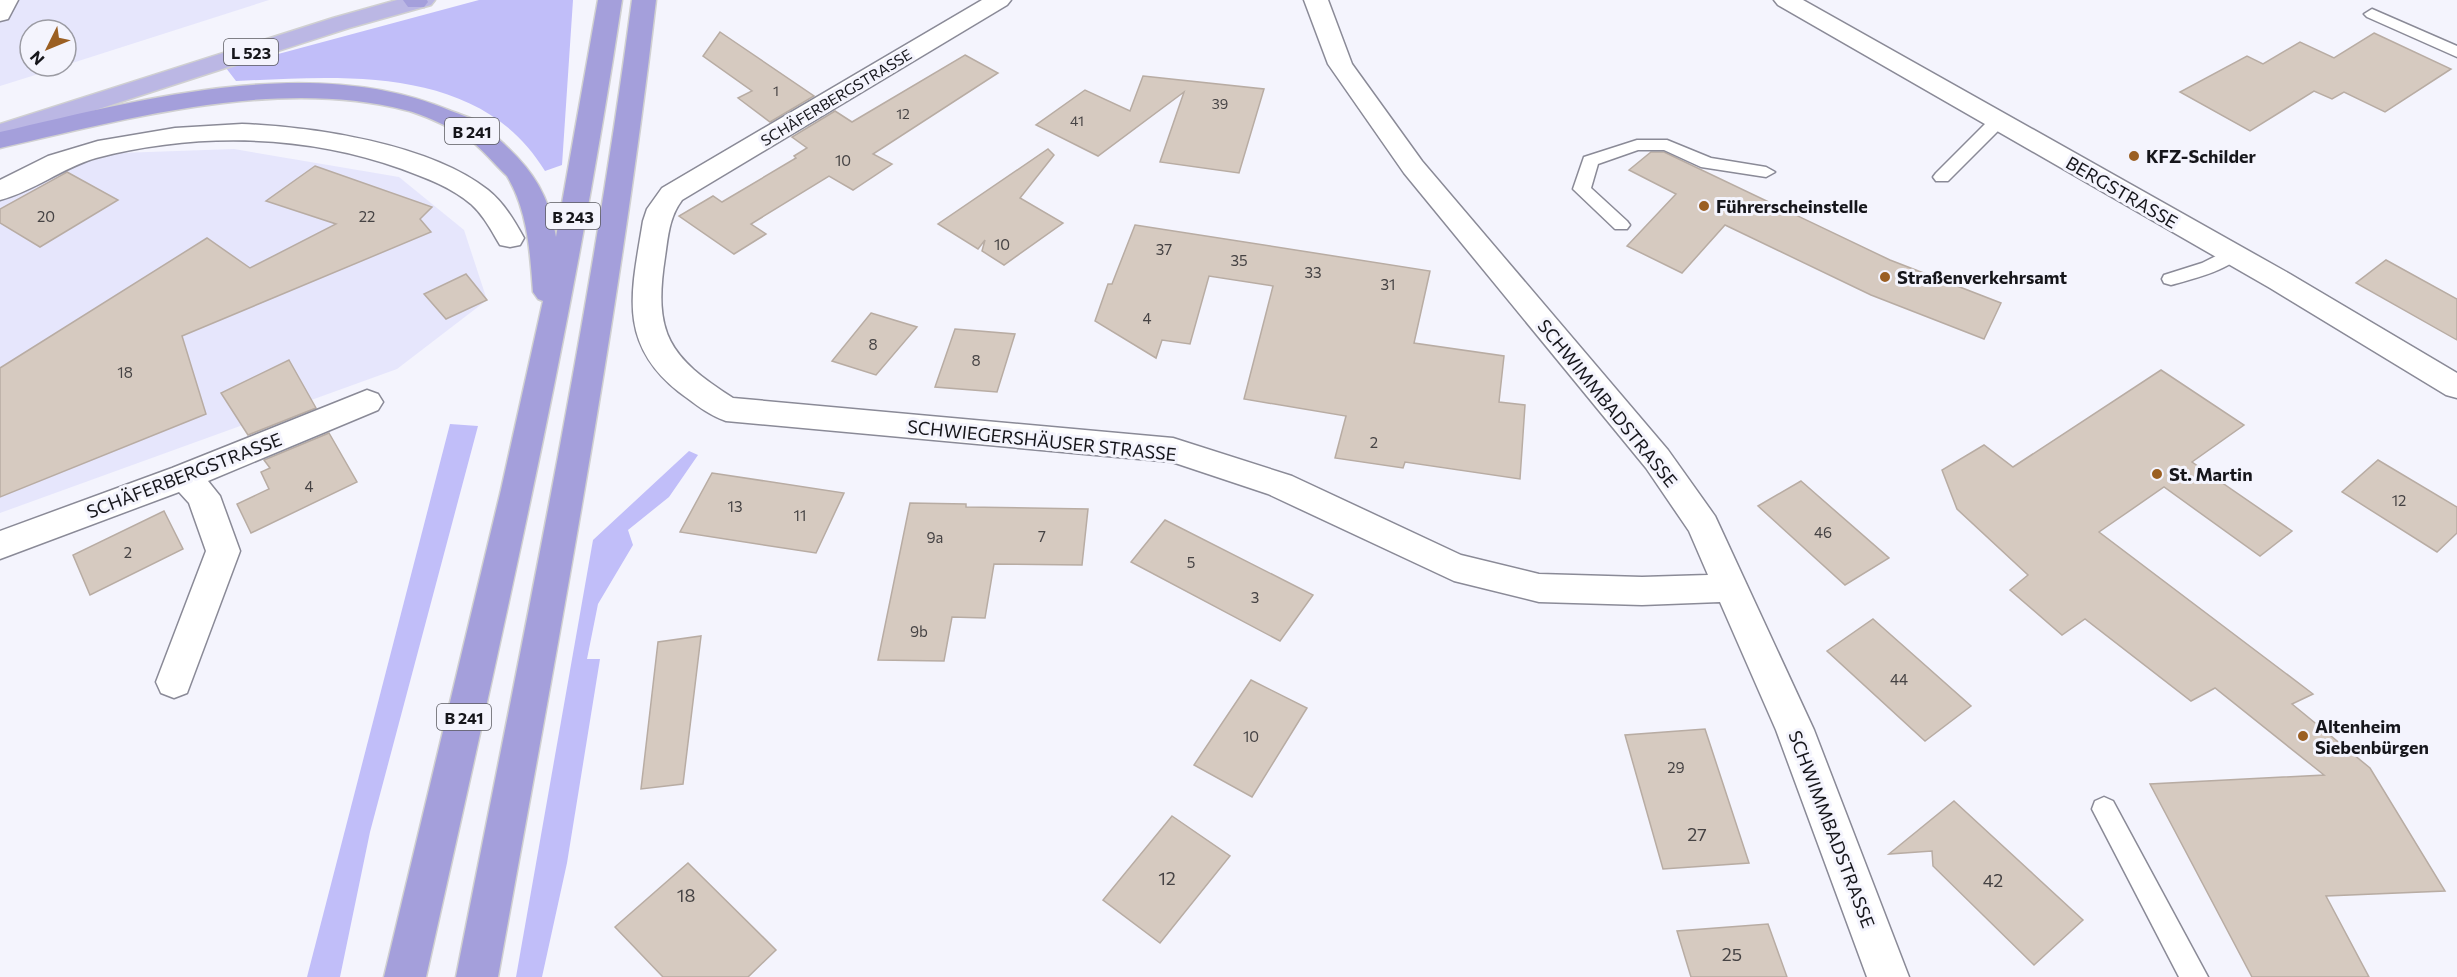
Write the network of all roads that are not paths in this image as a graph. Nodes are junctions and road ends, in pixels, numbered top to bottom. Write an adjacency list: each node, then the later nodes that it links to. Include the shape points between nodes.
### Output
1 (6, 0): 9 (street)
2 (363, 0): 12 (main road, B 241)
3 (610, 0): 25 (highway, B 243)
4 (644, 0): 34 (highway, via 623,170 587,388)
5 (999, 0): 20 (street, SCHÄFERBERGSTRASSE)
6 (1316, 0): 30 (street, SCHWIMMBADSTRASSE, via 1340,64 1413,167 1658,459 1703,525)
7 (1786, 0): 14 (street, BERGSTRASSE)
8 (418, 1): 12 (main road, L 523)
9 (0, 14)
10 (2373, 14): 11 (lane)
11 (2457, 52)
12 (80, 106): 13 (main road, B 241); 15 (main road, L 523); 16 (highway, B 241); 25 (highway, B 241, via 303,91 382,98 448,117 496,148 517,171 528,192 542,224)
13 (0, 115)
14 (1998, 121): 18 (lane); 23 (street, BERGSTRASSE)
15 (0, 133)
16 (0, 140)
17 (1766, 172): 21 (lane, via 1707,163 1667,145 1637,145 1590,161 1582,189)
18 (1942, 177)
19 (0, 191): 22 (street, via 57,163 105,148 177,135 232,131 302,134 363,146 427,168 474,190 501,217)
20 (672, 194): 30 (street, SCHWIEGERSHÄUSER STRASSE, via 657,221 646,314 668,363 726,409 1173,450 1280,485 1454,567 1539,588 1642,591)
21 (1621, 225)
22 (510, 238)
23 (2232, 254): 24 (lane); 26 (street, BERGSTRASSE)
24 (2171, 279)
25 (552, 330): 33 (highway, B 241)
26 (2457, 387)
27 (367, 402): 28 (street, SCHÄFERBERGSTRASSE)
28 (184, 477): 29 (street, SCHÄFERBERGSTRASSE); 31 (street, via 203,496 223,551)
29 (0, 545)
30 (1729, 585): 35 (street, SCHWIMMBADSTRASSE, via 1795,730)
31 (174, 682)
32 (2104, 809): 36 (lane)
33 (405, 977)
34 (477, 977)
35 (1888, 977)
36 (2194, 977)

